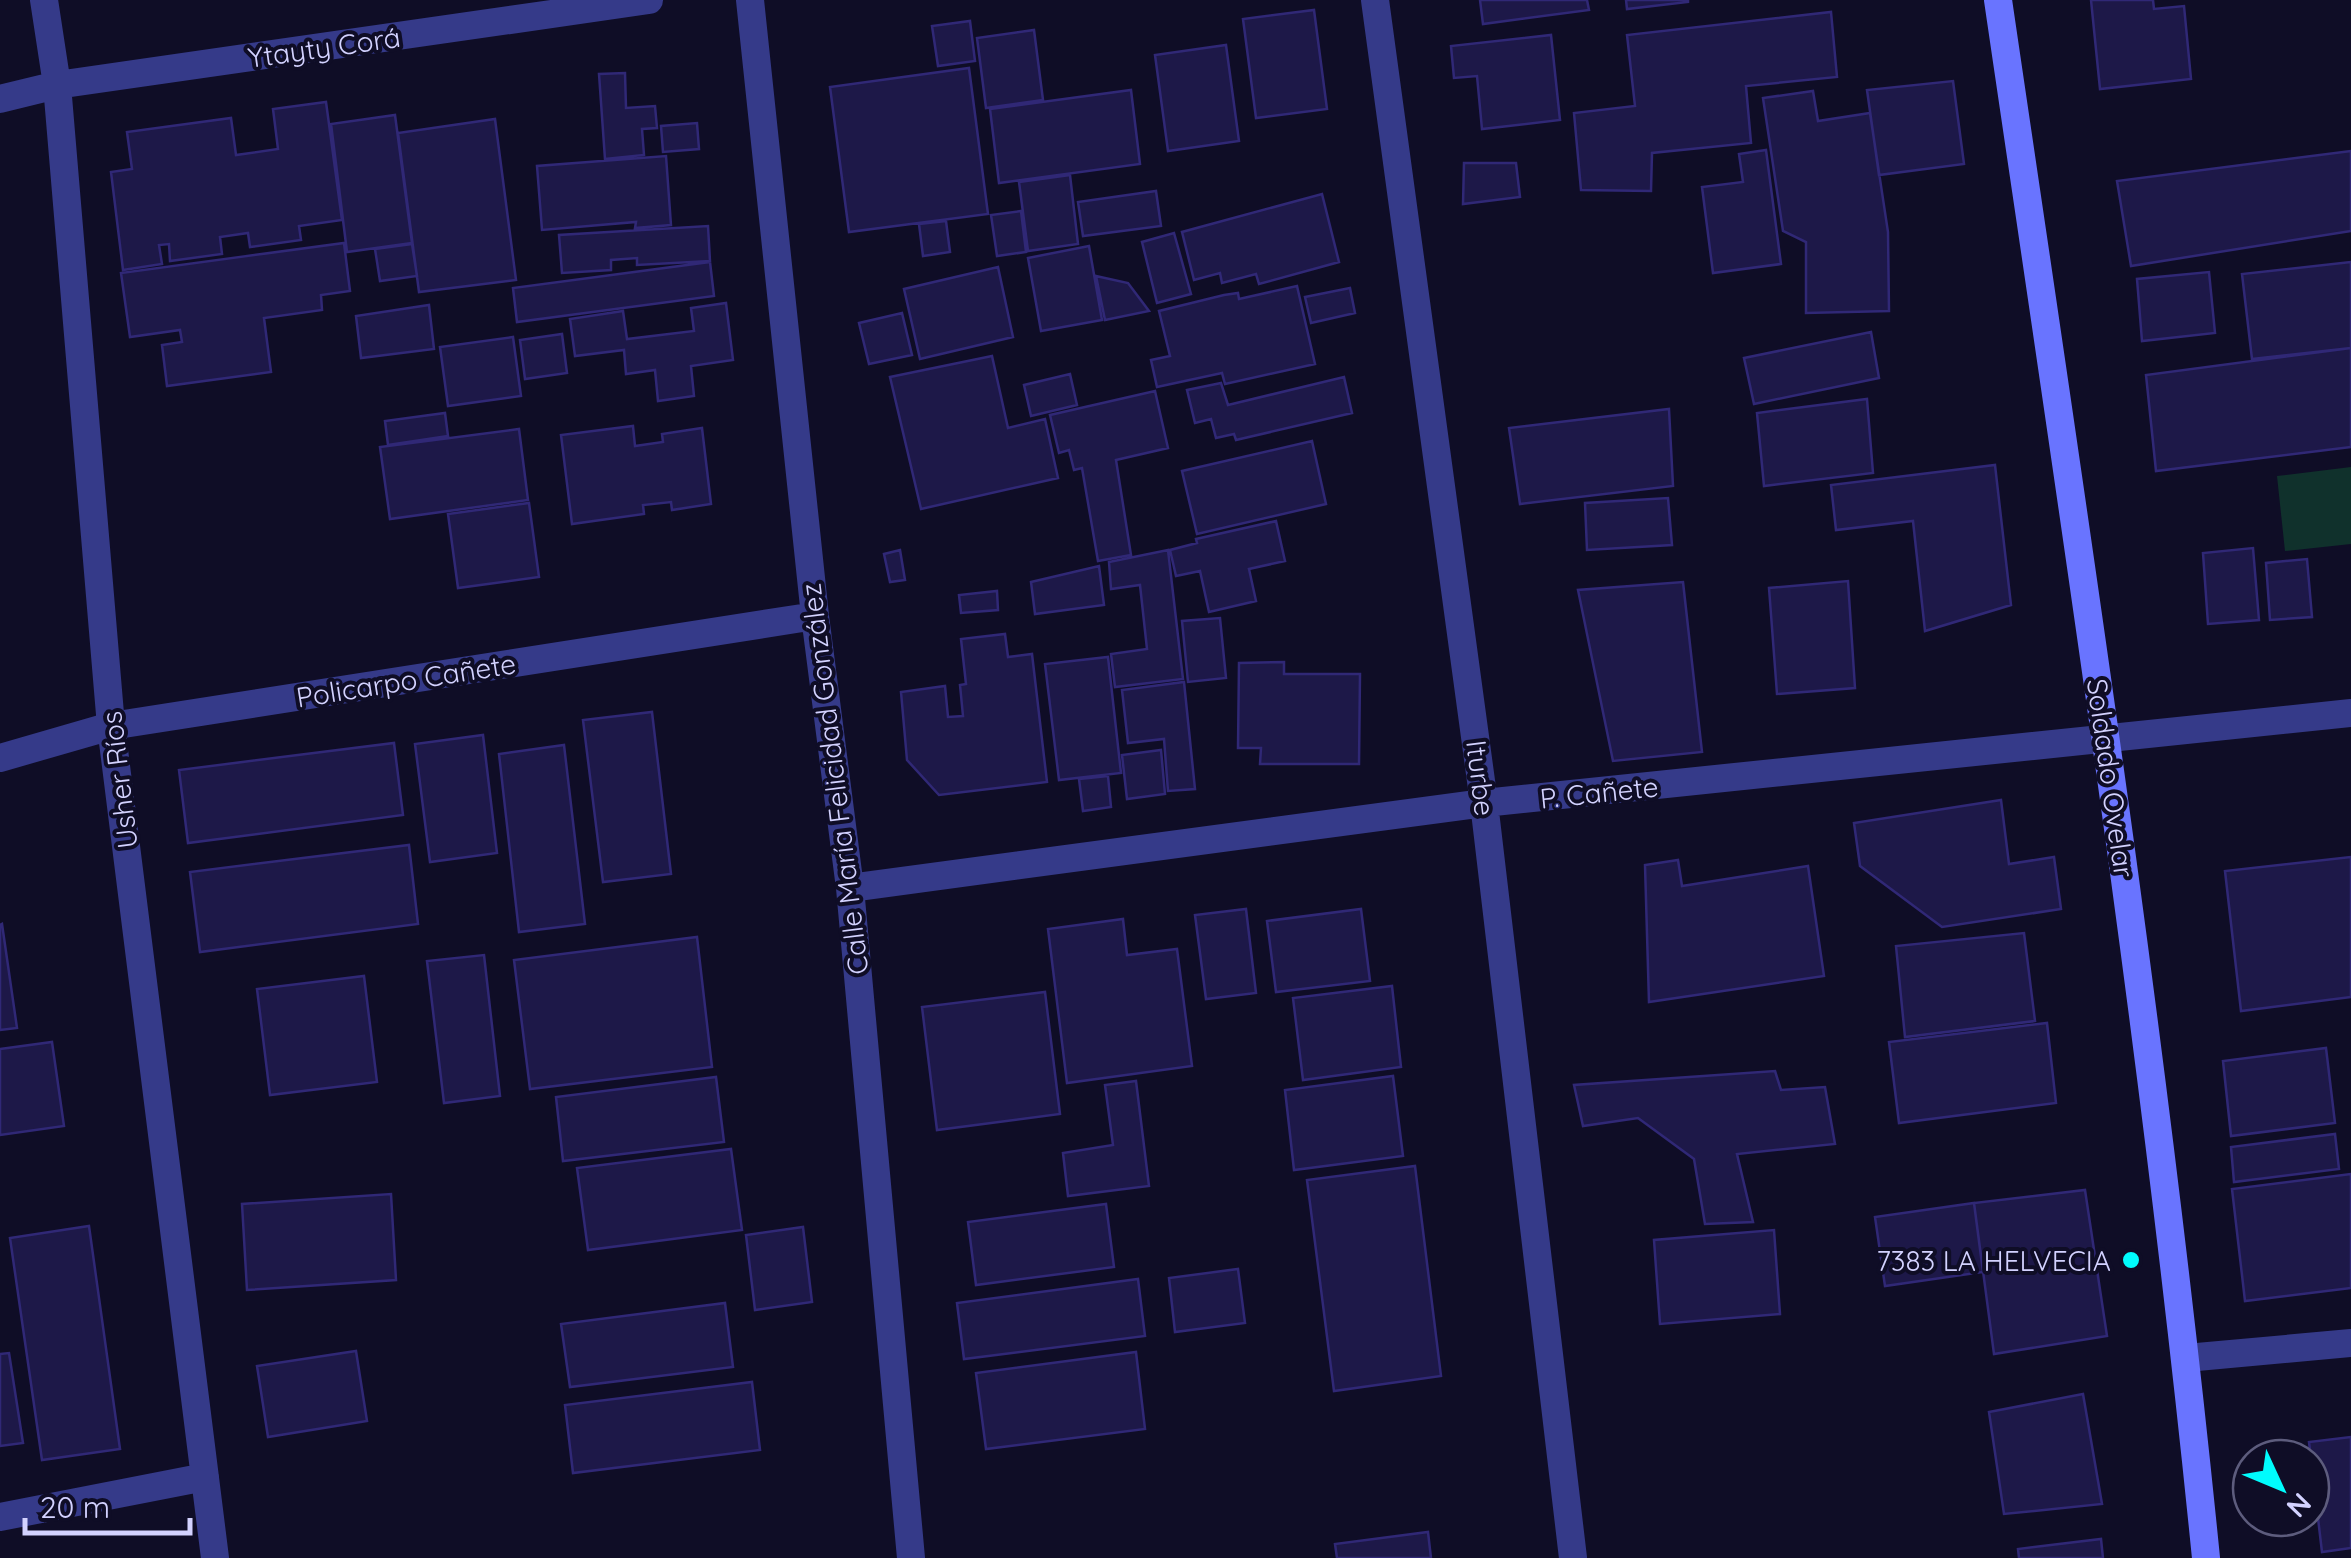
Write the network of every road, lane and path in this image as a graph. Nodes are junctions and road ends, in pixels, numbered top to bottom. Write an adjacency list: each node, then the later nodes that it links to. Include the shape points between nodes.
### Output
1 (44, 0): 6 (street, Usher Ríos)
2 (649, 0): 6 (street, Ytayty Corá)
3 (750, 0): 8 (street, Calle María Felicidad González)
4 (1376, 0): 13 (street, Iturbe)
5 (1998, 0): 11 (main road, Soldado Ovelar)
6 (57, 85): 7 (street, Ytayty Corá); 10 (street, Usher Ríos)
7 (0, 99)
8 (814, 616): 10 (street, Policarpo Cañete); 14 (street, Calle María Felicidad González)
9 (2351, 712): 11 (street, P. Cañete)
10 (111, 726): 12 (street, Policarpo Cañete); 17 (street, Usher Ríos)
11 (2107, 740): 13 (street, P. Cañete); 16 (main road, Soldado Ovelar)
12 (0, 758)
13 (1484, 803): 14 (street, P. Cañete); 21 (street, Iturbe)
14 (850, 888): 20 (street, Calle María Felicidad González)
15 (2351, 1343): 16 (street)
16 (2186, 1358): 22 (main road, Soldado Ovelar)
17 (205, 1477): 18 (street); 19 (street, Usher Ríos)
18 (0, 1517)
19 (215, 1558)
20 (911, 1558)
21 (1573, 1558)
22 (2206, 1558)

